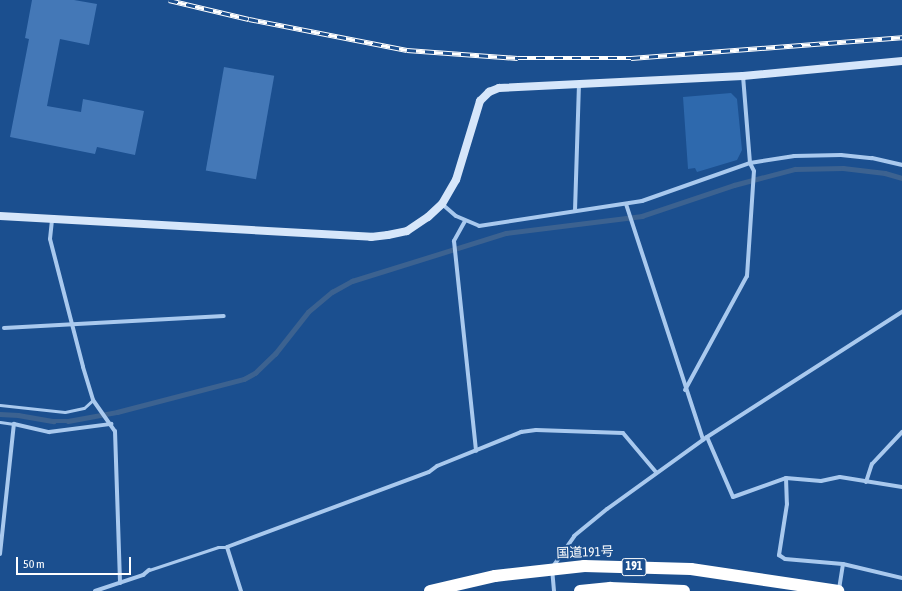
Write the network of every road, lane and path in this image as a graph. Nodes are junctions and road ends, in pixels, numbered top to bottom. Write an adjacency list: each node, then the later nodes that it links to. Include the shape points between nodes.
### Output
1 (902, 61): 2 (street)
2 (743, 76): 3 (street); 4 (street)
3 (579, 85): 6 (street, via 512,86 489,92 480,101 456,180); 8 (street)
4 (750, 163): 5 (street, via 823,154 872,158); 7 (street); 16 (street, via 754,171 754,190 747,276)
5 (902, 165)
6 (442, 204): 10 (street, via 407,231 371,237); 11 (street)
7 (627, 206): 8 (street); 16 (street)
8 (575, 211): 11 (street, via 479,226)
9 (0, 216): 10 (street)
10 (52, 220): 14 (street, via 50,239)
11 (465, 221): 25 (street, via 454,241)
12 (902, 312): 23 (street)
13 (224, 316): 14 (street)
14 (73, 324): 15 (street); 17 (street)
15 (4, 328)
16 (685, 390): 24 (street)
17 (93, 400): 18 (lane, via 84,408 65,412); 20 (street)
18 (0, 405)
19 (0, 422): 21 (lane)
20 (110, 422): 21 (street, via 49,432); 36 (street, via 115,443)
21 (14, 424): 31 (street)
22 (902, 432): 28 (street, via 872,464)
23 (707, 437): 24 (street); 27 (street, via 733,497)
24 (703, 440): 26 (street)
25 (476, 451): 26 (street, via 522,432 536,430 623,433); 30 (street, via 437,466 429,472)
26 (656, 472): 33 (street, via 574,536)
27 (786, 478): 28 (street, via 821,481 840,477); 32 (street, via 787,504 779,555 785,559)
28 (866, 482): 29 (street)
29 (902, 487)
30 (227, 546): 34 (lane); 39 (street)
31 (0, 554)
32 (843, 564): 35 (street); 44 (street)
33 (552, 568): 40 (highway, 国道191号 / 191, via 495,576); 41 (street); 44 (highway, 国道191号 / 191, via 623,566 691,569)
34 (149, 570): 36 (street)
35 (902, 578)
36 (120, 583): 38 (street)
37 (610, 589): 42 (highway, 191); 43 (highway, 191)
38 (95, 591)
39 (241, 591)
40 (430, 591)
41 (554, 591)
42 (580, 591)
43 (684, 591)
44 (838, 591)

